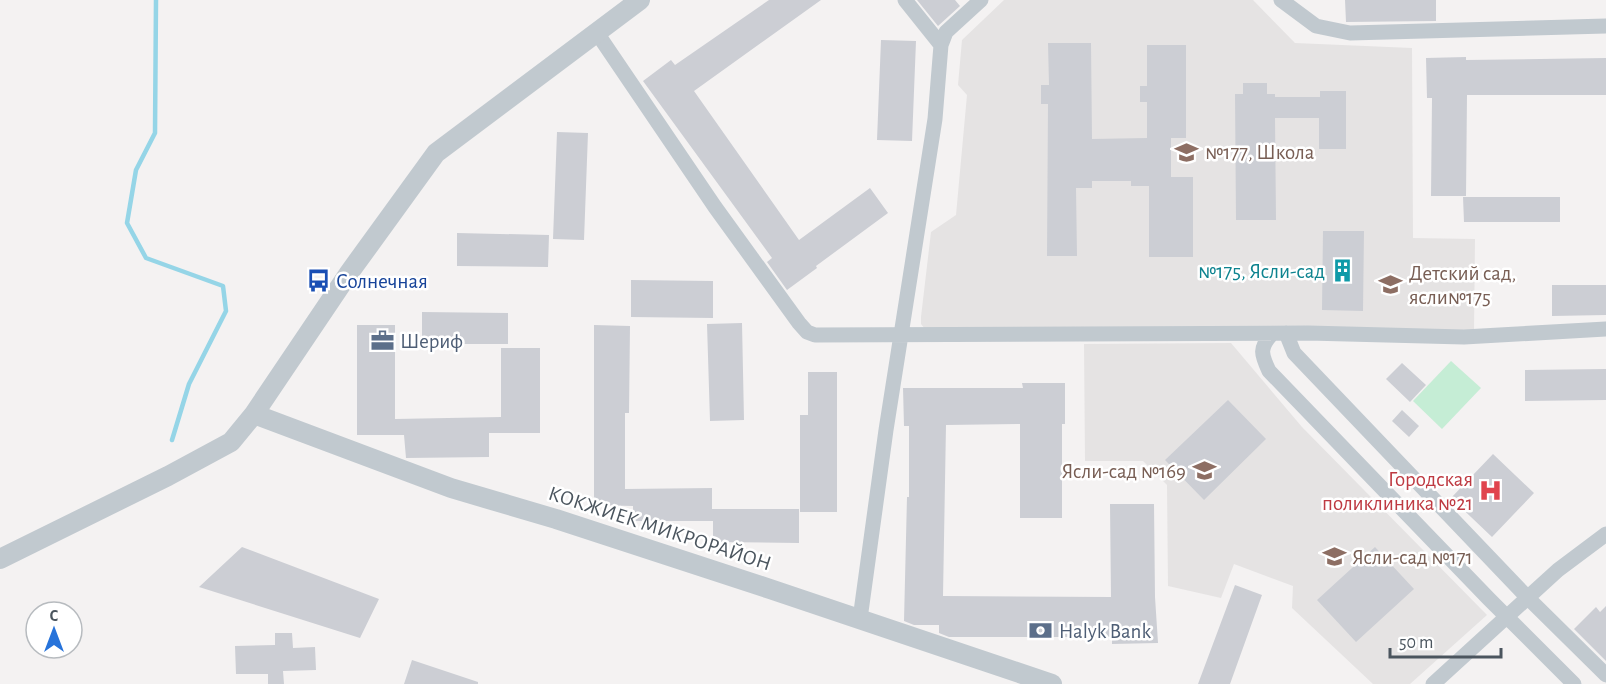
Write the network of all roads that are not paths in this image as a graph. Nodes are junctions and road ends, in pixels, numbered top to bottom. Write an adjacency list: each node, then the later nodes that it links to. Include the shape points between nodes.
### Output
1 (640, 0): 6 (street)
2 (905, 0): 7 (street)
3 (981, 0): 7 (street, via 946,32)
4 (1281, 0): 5 (street, via 1316,26 1350,33)
5 (1606, 26)
6 (597, 33): 10 (street, via 715,207 807,332); 11 (street, via 436,153)
7 (941, 45): 10 (street, via 935,119)
8 (1606, 329): 9 (street, via 1464,337)
9 (1279, 333): 10 (street); 14 (street); 15 (street, via 1264,343 1262,356 1269,371)
10 (901, 335): 16 (street)
11 (254, 414): 13 (street, via 231,442); 16 (street, КОКЖИЕК МИКРОРАЙОН, via 451,488)
12 (1606, 534): 14 (street)
13 (0, 559)
14 (1528, 598): 15 (street); 17 (street)
15 (1507, 617): 19 (street); 20 (street)
16 (860, 619): 18 (street, КОКЖИЕК МИКРОРАЙОН)
17 (1606, 675)
18 (1052, 684)
19 (1433, 684)
20 (1574, 684)

